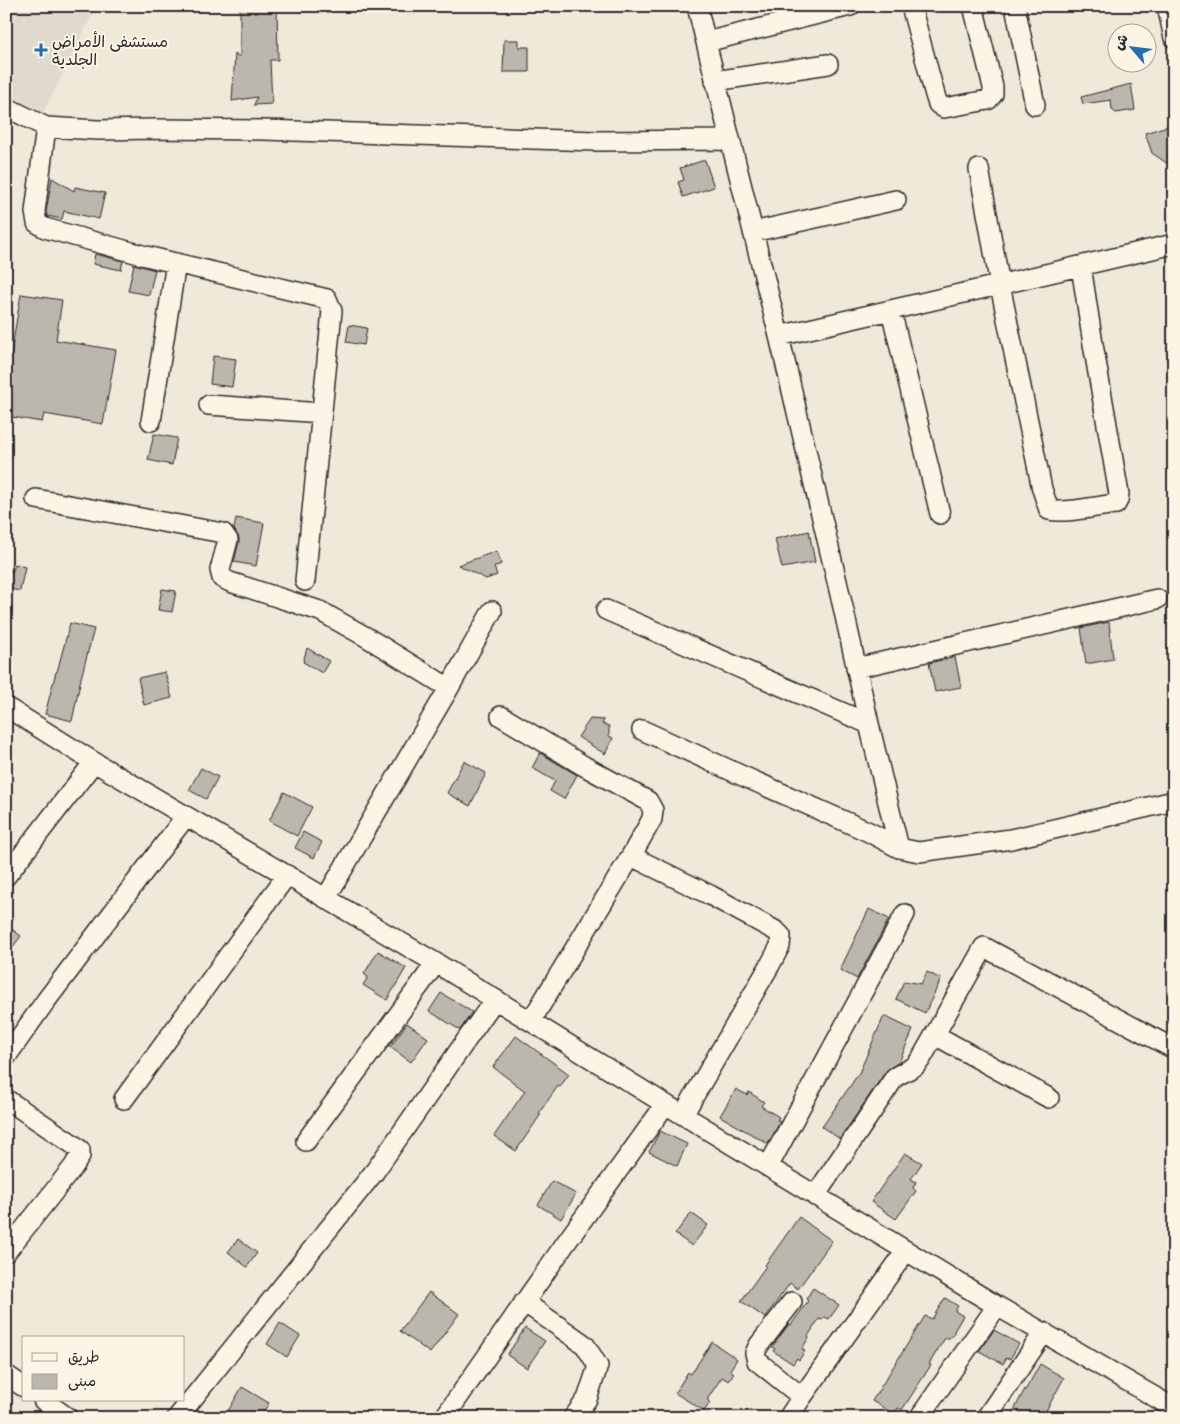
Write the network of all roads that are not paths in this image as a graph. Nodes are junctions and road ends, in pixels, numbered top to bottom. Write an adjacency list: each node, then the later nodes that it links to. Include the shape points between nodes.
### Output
1 (697, 6): 8 (street)
2 (850, 6): 8 (street)
3 (911, 6): 4 (street, via 935,95 938,104 944,108 988,100 993,94)
4 (973, 6)
5 (1015, 6): 11 (street)
6 (1167, 6): 7 (street)
7 (1174, 38)
8 (706, 42): 10 (street)
9 (828, 64): 10 (street)
10 (715, 81): 14 (street)
11 (1035, 105)
12 (6, 107): 13 (street)
13 (46, 127): 14 (street, via 596,141); 19 (street, via 37,223 45,228)
14 (730, 140): 17 (street)
15 (979, 169): 21 (street)
16 (896, 200): 17 (street)
17 (753, 232): 23 (street)
18 (1174, 244): 20 (street)
19 (176, 264): 25 (street, via 327,299 332,311); 26 (street)
20 (1081, 266): 21 (street); 21 (street, via 1119,494 1116,504 1049,510)
21 (1000, 285): 22 (street)
22 (891, 310): 23 (street); 28 (street)
23 (779, 336): 33 (street)
24 (209, 405): 25 (street)
25 (322, 412): 29 (street)
26 (151, 421)
27 (36, 499): 34 (street, via 223,533 228,540 220,570 222,578 320,611)
28 (940, 514)
29 (305, 581)
30 (1157, 600): 33 (street)
31 (606, 610): 37 (street)
32 (492, 611): 34 (street)
33 (856, 668): 37 (street)
34 (449, 688): 46 (street)
35 (6, 707): 39 (street)
36 (501, 716): 43 (street, via 648,801 654,810 652,819)
37 (868, 724): 42 (street)
38 (642, 730): 42 (street)
39 (94, 762): 41 (street); 45 (street)
40 (1174, 801): 42 (street, via 1011,839 919,852)
41 (186, 816): 44 (street); 53 (street)
42 (899, 848)
43 (631, 856): 50 (street); 58 (street, via 710,894 781,936 780,946 770,965)
44 (287, 875): 46 (street); 56 (street)
45 (6, 876)
46 (326, 898): 48 (street)
47 (905, 914): 60 (street)
48 (436, 963): 49 (street); 59 (street)
49 (495, 999): 50 (street); 74 (street, via 374,1171)
50 (531, 1021): 57 (street)
51 (935, 1034): 52 (street, via 984,947); 54 (street); 61 (street, via 915,1066 895,1077)
52 (1174, 1049)
53 (6, 1057)
54 (1049, 1098)
55 (6, 1099): 63 (street, via 80,1150 74,1166)
56 (124, 1099)
57 (666, 1105): 58 (street); 64 (street)
58 (683, 1115): 60 (street)
59 (306, 1141)
60 (768, 1167): 61 (street)
61 (815, 1196): 62 (street)
62 (906, 1251): 66 (street); 70 (street)
63 (6, 1252)
64 (524, 1302): 75 (street); 76 (street, via 585,1345 598,1366 587,1399)
65 (792, 1302): 70 (street, via 755,1353 757,1361)
66 (997, 1306): 67 (street); 78 (street)
67 (1044, 1332): 72 (street); 79 (street)
68 (6, 1375): 69 (street)
69 (22, 1386)
70 (802, 1397): 77 (street)
71 (46, 1402): 73 (street)
72 (1174, 1408)
73 (68, 1418)
74 (177, 1418)
75 (444, 1418)
76 (572, 1418)
77 (788, 1418)
78 (919, 1418)
79 (986, 1418)

